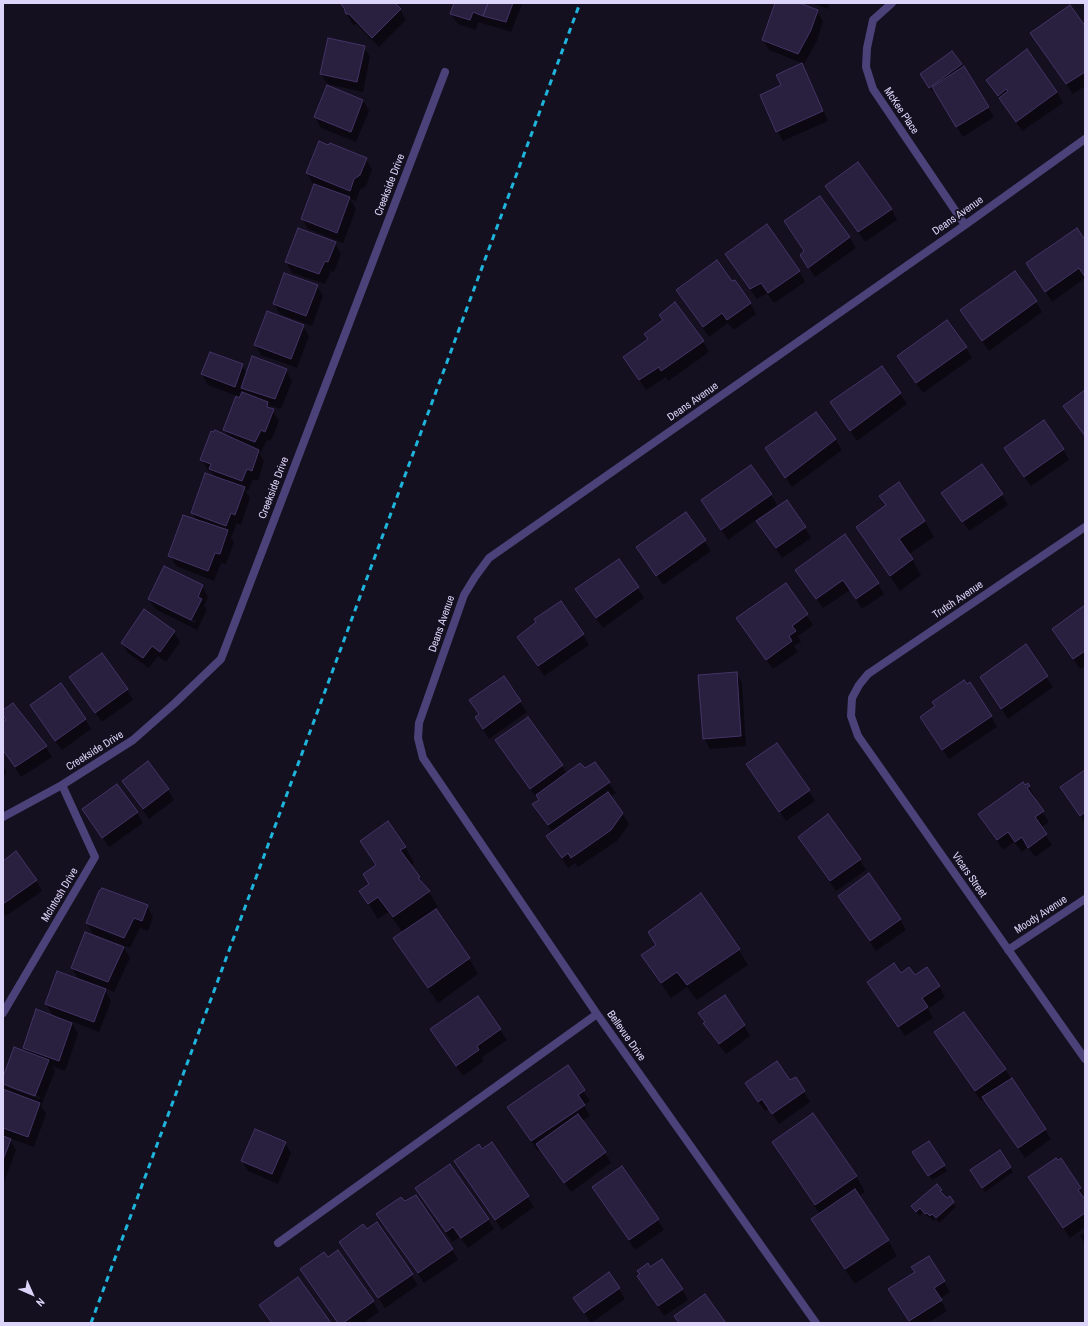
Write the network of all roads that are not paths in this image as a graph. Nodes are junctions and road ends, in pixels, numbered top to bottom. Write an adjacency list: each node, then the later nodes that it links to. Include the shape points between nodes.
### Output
1 (892, 3): 4 (street, McKee Place, via 873,20 866,67 873,89)
2 (445, 72): 8 (street, Creekside Drive, via 221,659 132,740)
3 (1085, 139): 4 (street, Deans Avenue)
4 (965, 225): 7 (street, Deans Avenue, via 489,558 464,595 419,723 418,738)
5 (1085, 527): 6 (street, Trutch Avenue, via 868,674)
6 (852, 698): 11 (street, Vicars Street, via 851,716 858,736)
7 (423, 758): 13 (street, Bellevue Drive)
8 (62, 785): 9 (street, Creekside Drive); 12 (street, McIntosh Drive, via 95,857)
9 (3, 817)
10 (1085, 899): 11 (street, Moody Avenue)
11 (1008, 950): 14 (street, Vicars Street)
12 (3, 1013)
13 (597, 1014): 15 (street); 16 (street, Bellevue Drive)
14 (1085, 1059)
15 (278, 1243)
16 (816, 1323)

